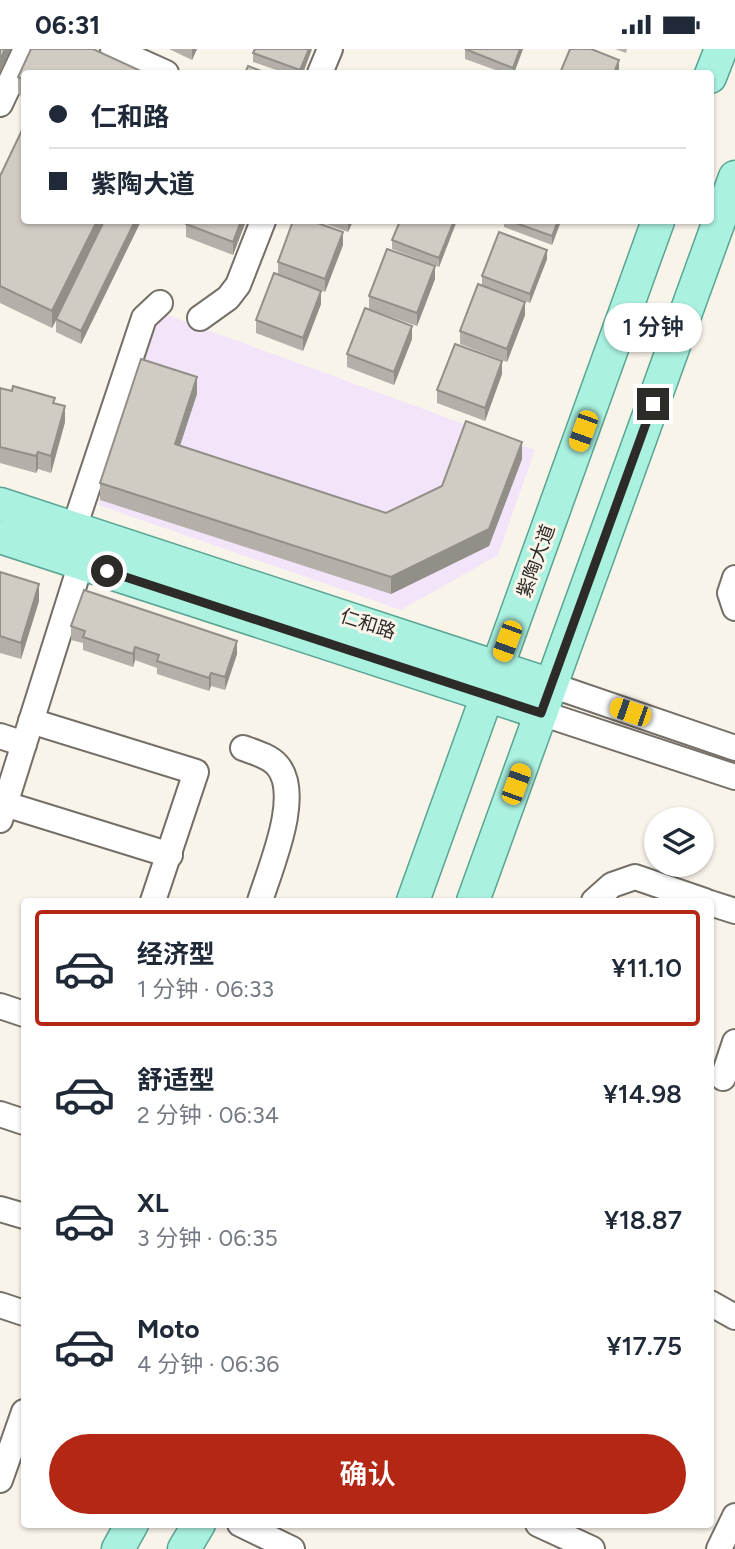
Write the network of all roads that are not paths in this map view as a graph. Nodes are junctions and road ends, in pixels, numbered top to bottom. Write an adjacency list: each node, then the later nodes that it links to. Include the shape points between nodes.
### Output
1 (26, 49): 8 (street)
2 (113, 49): 5 (street)
3 (330, 49): 6 (street)
4 (721, 49): 7 (main road)
5 (159, 70)
6 (321, 70)
7 (713, 70)
8 (0, 103)
9 (735, 177): 21 (main road)
10 (262, 224): 13 (street, via 238,285)
11 (657, 224): 20 (main road, 紫陶大道)
12 (160, 303): 15 (street, via 144,318)
13 (200, 318)
14 (0, 504): 15 (main road, 仁和路)
15 (74, 528): 20 (main road, 仁和路)
16 (0, 537): 17 (main road, 仁和路)
17 (81, 563): 20 (main road, 仁和路); 22 (street)
18 (735, 578): 19 (street, via 730,593)
19 (735, 608)
20 (492, 681): 21 (main road, 仁和路); 31 (main road, 紫陶大道)
21 (546, 699): 25 (street, 仁和路); 26 (street, 仁和路); 32 (main road)
22 (28, 732): 23 (street); 27 (street); 28 (street, via 196,772)
23 (0, 736)
24 (243, 748): 30 (street, via 271,759 288,787 288,807)
25 (735, 748)
26 (735, 777)
27 (2, 812): 28 (street)
28 (170, 855): 29 (street)
29 (154, 898)
30 (261, 898)
31 (414, 898)
32 (474, 898)
33 (597, 898): 34 (street, via 612,885 635,877)
34 (696, 898)
35 (714, 904): 36 (street)
36 (735, 911)
37 (0, 1006): 38 (street)
38 (21, 1013)
39 (735, 1042): 40 (street)
40 (723, 1078)
41 (0, 1114): 42 (street)
42 (21, 1121)
43 (0, 1209): 44 (street)
44 (21, 1215)
45 (0, 1305): 47 (street)
46 (714, 1305): 48 (street)
47 (21, 1312)
48 (735, 1317)
49 (21, 1420): 50 (street)
50 (0, 1480)
51 (735, 1516): 60 (street)
52 (130, 1528): 56 (main road)
53 (197, 1528): 57 (main road)
54 (248, 1528): 58 (street)
55 (547, 1528): 59 (street)
56 (118, 1549)
57 (184, 1549)
58 (292, 1549)
59 (592, 1549)
60 (719, 1549)

